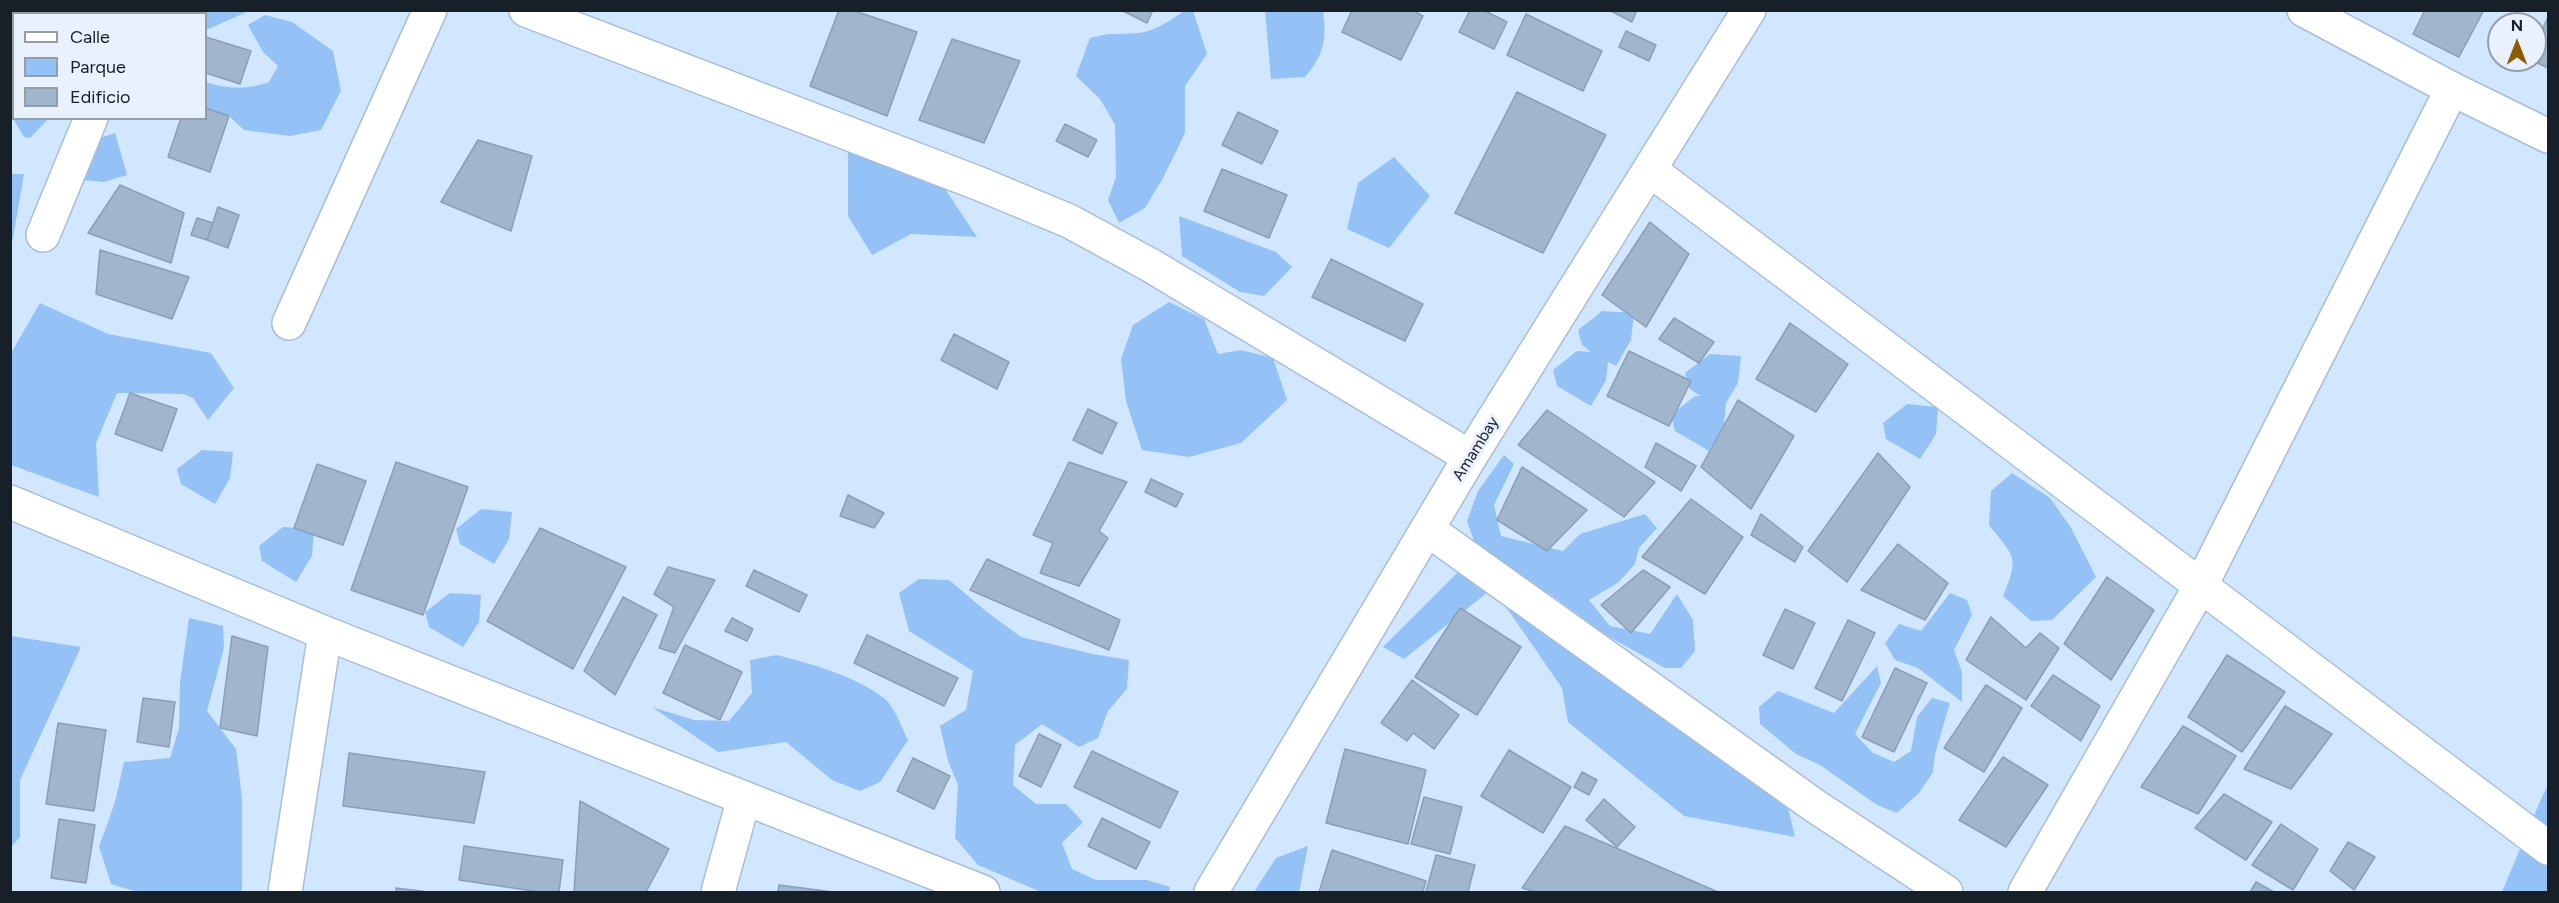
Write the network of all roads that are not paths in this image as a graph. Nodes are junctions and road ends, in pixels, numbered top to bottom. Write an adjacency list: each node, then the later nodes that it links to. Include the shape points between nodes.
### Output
1 (430, 10): 10 (street)
2 (526, 10): 11 (street, via 1069,221 1150,265)
3 (1749, 10): 8 (street, Amambay)
4 (2304, 10): 5 (street)
5 (2452, 89): 7 (street); 14 (street)
6 (90, 120): 9 (street)
7 (2548, 136)
8 (1650, 170): 11 (street, Amambay); 14 (street)
9 (43, 235)
10 (289, 323)
11 (1470, 457): 13 (street, Amambay)
12 (10, 502): 15 (street)
13 (1427, 529): 21 (street, Amambay); 22 (street, via 1815,806)
14 (2201, 585): 17 (street); 23 (street)
15 (325, 633): 16 (street); 18 (street)
16 (744, 798): 19 (street); 20 (street)
17 (2548, 848)
18 (285, 892)
19 (718, 892)
20 (983, 892)
21 (1211, 892)
22 (1946, 892)
23 (2025, 892)

